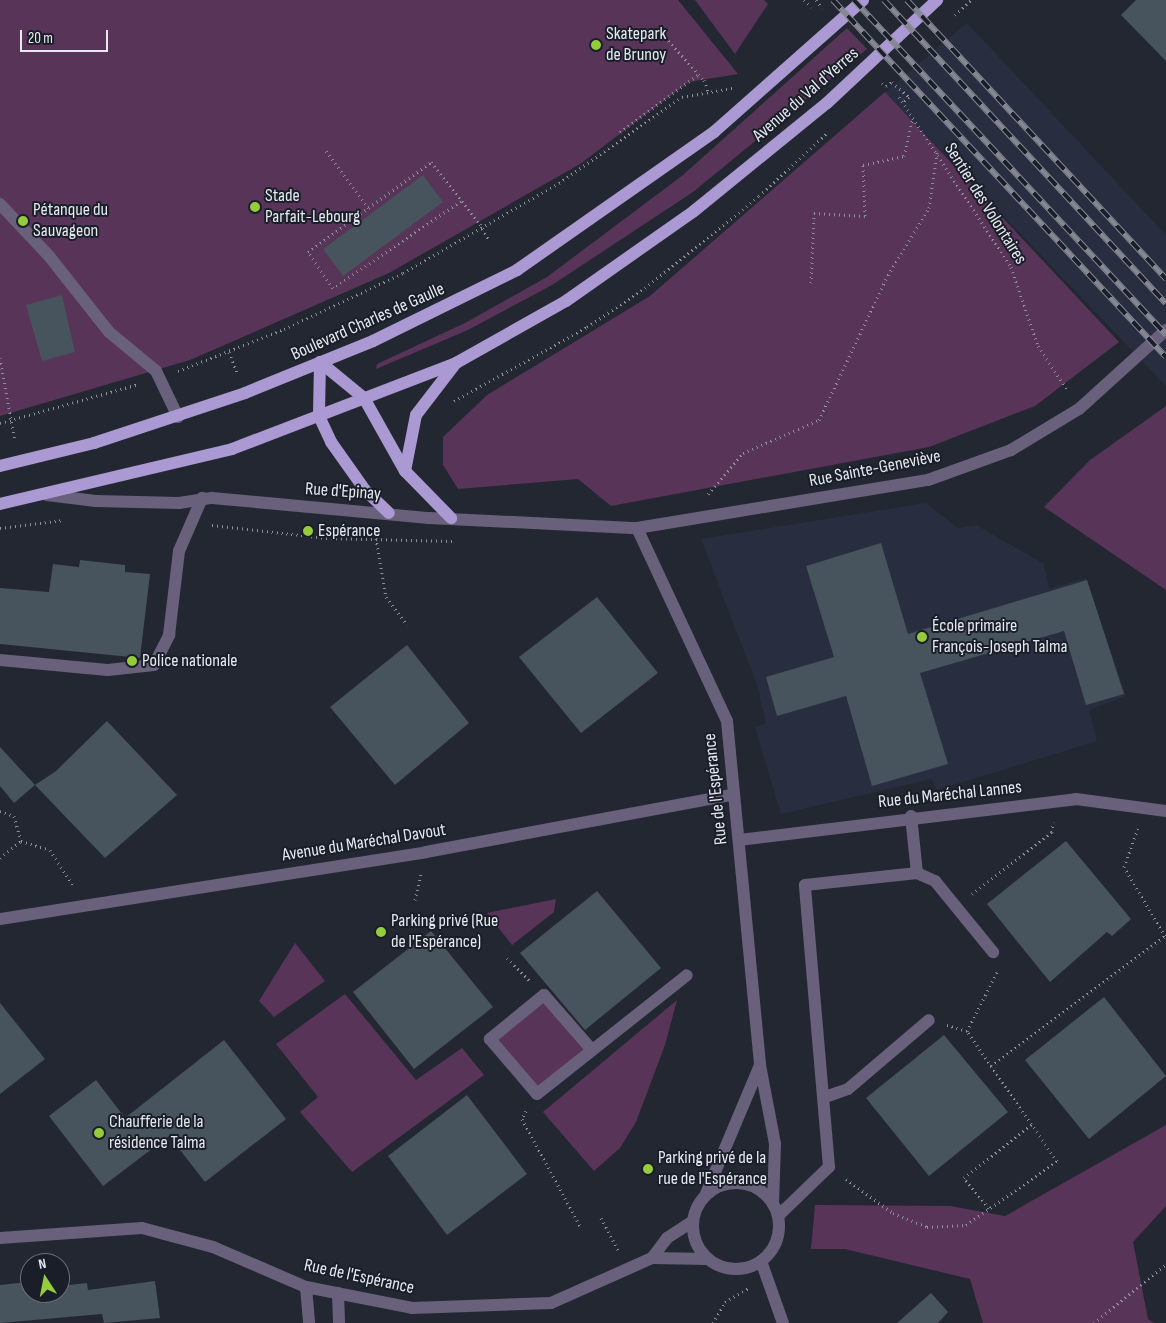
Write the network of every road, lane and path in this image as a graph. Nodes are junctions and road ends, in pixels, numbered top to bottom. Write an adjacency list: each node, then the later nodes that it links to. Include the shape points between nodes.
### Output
1 (806, 0): 6 (path)
2 (816, 0): 7 (path)
3 (863, 0): 19 (main road, Avenue du Val d'Yerres)
4 (938, 0): 32 (main road, Avenue du Val d'Yerres, via 827,103 694,211 566,301)
5 (971, 0): 8 (path)
6 (811, 7)
7 (822, 8)
8 (950, 19)
9 (665, 37): 10 (path)
10 (699, 74): 18 (path); 25 (path, via 708,91 682,97 559,183)
11 (888, 76): 12 (path)
12 (882, 82): 13 (path); 15 (path, via 886,86 892,82 909,97)
13 (875, 88)
14 (899, 97): 15 (path, Sentier des Volontaires)
15 (902, 102): 16 (path, Sentier des Volontaires)
16 (914, 116): 21 (path, Sentier des Volontaires); 27 (path, via 904,156 863,165 865,216 814,213)
17 (830, 130): 36 (path, via 759,196 644,288 587,327)
18 (620, 132)
19 (714, 132): 31 (main road, Boulevard Charles de Gaulle, via 517,270 449,306)
20 (326, 151): 24 (path)
21 (937, 152): 37 (path, Sentier des Volontaires, via 1011,267 1038,346); 48 (path, via 929,208 888,275 819,420 742,453 708,494)
22 (461, 201): 24 (path, via 432,162); 24 (path, via 333,288 308,252); 25 (path)
23 (0, 204): 33 (street, via 49,256 109,332)
24 (368, 208)
25 (483, 229): 26 (path); 29 (path, via 402,273)
26 (489, 240)
27 (811, 283)
28 (1166, 330): 37 (street, Rue Sainte-Geneviève)
29 (229, 352): 33 (path); 34 (path)
30 (0, 358): 38 (path)
31 (320, 362): 35 (main road); 39 (main road); 40 (main road, Boulevard Charles de Gaulle)
32 (456, 363): 35 (main road); 43 (main road, via 416,414)
33 (161, 377): 40 (street); 41 (path)
34 (239, 377)
35 (364, 398): 39 (main road); 43 (main road)
36 (447, 409)
37 (1079, 409): 48 (street, Rue Sainte-Geneviève, via 1011,450 928,480)
38 (9, 414)
39 (319, 416): 44 (main road, via 232,449); 47 (main road, via 353,474)
40 (178, 417): 42 (main road, Boulevard Charles de Gaulle)
41 (0, 423)
42 (0, 466)
43 (405, 471): 49 (main road)
44 (47, 495): 45 (street, Rue d'Epinay, via 96,501 179,502); 46 (main road)
45 (202, 498): 47 (street, Rue d'Epinay); 57 (street, via 179,551 169,635 154,665 108,670)
46 (0, 504)
47 (389, 513): 49 (street, Rue d'Epinay)
48 (710, 516): 53 (street, Rue Sainte-Geneviève)
49 (451, 518): 53 (street, Rue d'Epinay)
50 (20, 523): 52 (path)
51 (202, 525): 54 (path, via 451,544)
52 (0, 528)
53 (637, 528): 58 (street, Rue de l'Espérance, via 727,721)
54 (453, 533)
55 (377, 552): 56 (path, via 386,597)
56 (407, 625)
57 (0, 660)
58 (732, 795): 64 (street, Rue de l'Espérance); 68 (street, Avenue du Maréchal Davout, via 426,852)
59 (1054, 801): 60 (street, Rue du Maréchal Lannes); 63 (street, Rue du Maréchal Lannes); 69 (path, via 1052,832)
60 (1147, 806): 62 (street, Rue du Maréchal Lannes); 71 (path, via 1124,867)
61 (0, 811): 65 (path, via 14,816)
62 (1166, 811)
63 (911, 816): 64 (street, Rue du Maréchal Lannes); 67 (street)
64 (739, 840): 79 (street, Rue de l'Espérance)
65 (21, 841): 66 (path); 68 (path, via 50,850)
66 (0, 858)
67 (917, 873): 69 (street, via 935,881); 82 (street, via 805,885)
68 (86, 906): 70 (street, Avenue du Maréchal Davout)
69 (956, 906): 72 (street)
70 (0, 919)
71 (1166, 936): 80 (path)
72 (992, 952): 77 (path, via 998,974)
73 (507, 958): 75 (path)
74 (687, 975): 78 (street)
75 (544, 996): 78 (street); 81 (street, via 490,1039)
76 (929, 1020): 77 (path); 82 (street, via 848,1089)
77 (967, 1031): 80 (path)
78 (592, 1050): 81 (street)
79 (760, 1065): 85 (street, Rue de l'Espérance); 87 (street, Rue de l'Espérance, via 774,1144)
80 (991, 1066): 83 (path)
81 (537, 1094): 90 (path, via 522,1120)
82 (825, 1097): 84 (street)
83 (1032, 1124): 86 (path, via 964,1178); 86 (path, via 1057,1161)
84 (829, 1167): 86 (path, via 893,1212 927,1227 966,1224); 87 (street)
85 (705, 1196): 87 (street, via 728,1184 741,1184 754,1187); 89 (street)
86 (989, 1208)
87 (776, 1210): 94 (street, via 776,1241)
88 (601, 1218): 96 (path)
89 (693, 1221): 92 (street, Rue de l'Espérance, via 667,1238); 93 (street, via 698,1248)
90 (580, 1226)
91 (0, 1238): 97 (street, Rue de l'Espérance, via 142,1228 213,1247)
92 (652, 1258): 93 (street, Rue de l'Espérance); 96 (street, Rue de l'Espérance)
93 (708, 1259): 94 (street, via 734,1270)
94 (762, 1261): 103 (street)
95 (1166, 1264): 104 (path)
96 (628, 1270): 98 (street, Rue de l'Espérance, via 551,1303 412,1308)
97 (306, 1287): 98 (street, Rue de l'Espérance); 100 (street)
98 (338, 1293): 101 (street)
99 (726, 1302): 102 (path)
100 (309, 1323)
101 (339, 1323)
102 (713, 1323)
103 (783, 1323)
104 (1094, 1323)

